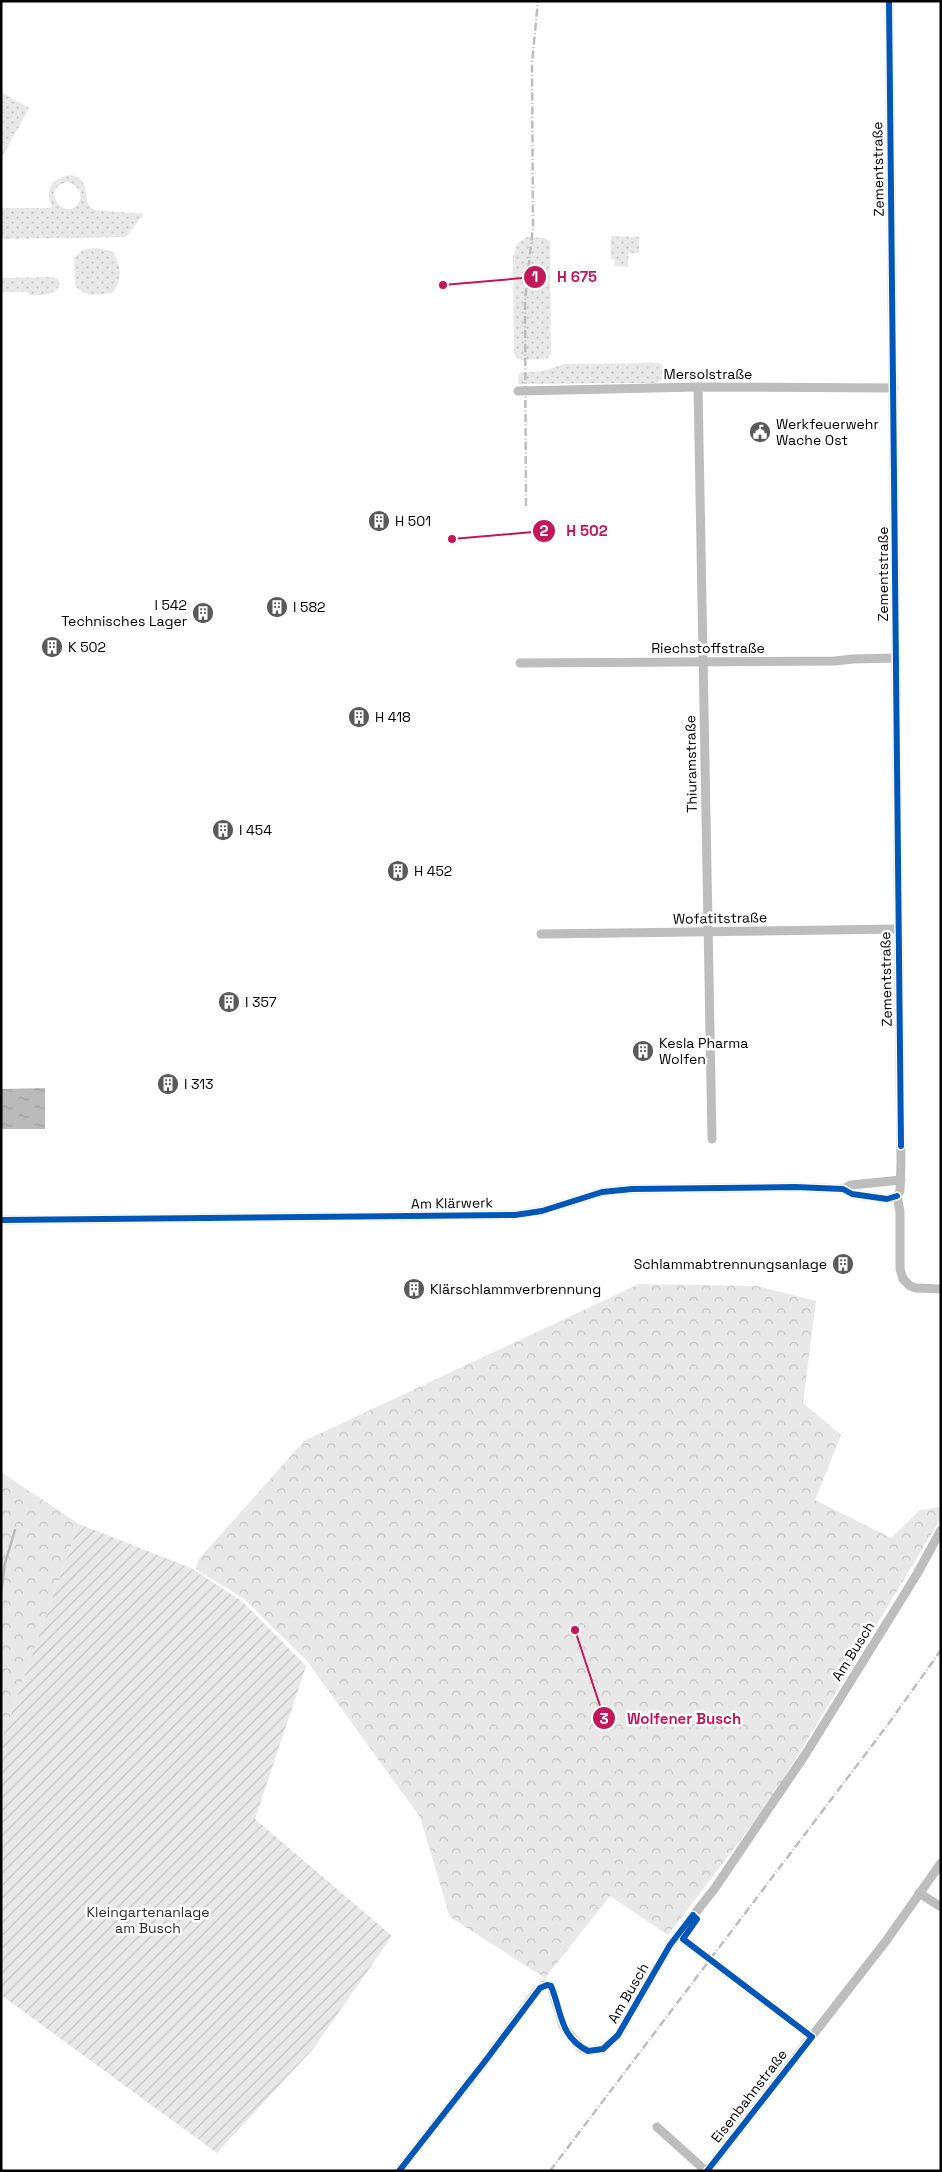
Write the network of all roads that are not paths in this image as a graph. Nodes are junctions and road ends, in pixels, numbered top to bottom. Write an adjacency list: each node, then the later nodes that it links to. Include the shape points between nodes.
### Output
1 (889, 1): 3 (street, Zementstraße)
2 (698, 387): 3 (street, Mersolstraße); 4 (street, Mersolstraße); 6 (street, Thiuramstraße)
3 (894, 388): 5 (street, Zementstraße)
4 (520, 391)
5 (896, 658): 6 (street, Riechstoffstraße); 8 (street, Zementstraße)
6 (703, 662): 7 (street, Riechstoffstraße); 9 (street, Thiuramstraße)
7 (520, 663)
8 (898, 929): 9 (street, Wofatitstraße); 12 (street, Zementstraße)
9 (708, 932): 10 (street, Wofatitstraße); 11 (street, Thiuramstraße)
10 (541, 934)
11 (712, 1139)
12 (901, 1180): 13 (street, Am Klärwerk, via 851,1185); 14 (street, Zementstraße)
13 (844, 1189): 14 (street, Am Klärwerk, via 852,1194 887,1199); 15 (street, Am Klärwerk, via 622,1189 542,1211 503,1215)
14 (897, 1196): 16 (street, via 903,1279 916,1288)
15 (1, 1220)
16 (941, 1289)
17 (941, 1530): 22 (street, Am Busch, via 804,1755 715,1888 670,1945 618,2035 603,2049 588,2051 581,2048 562,2026 552,1988 547,1985 537,1991)
18 (941, 1864): 19 (street, Eisenbahnstraße)
19 (919, 1893): 20 (street); 23 (street, Eisenbahnstraße, via 886,1941)
20 (941, 1906)
21 (657, 2126): 23 (street)
22 (398, 2171)
23 (706, 2171)

